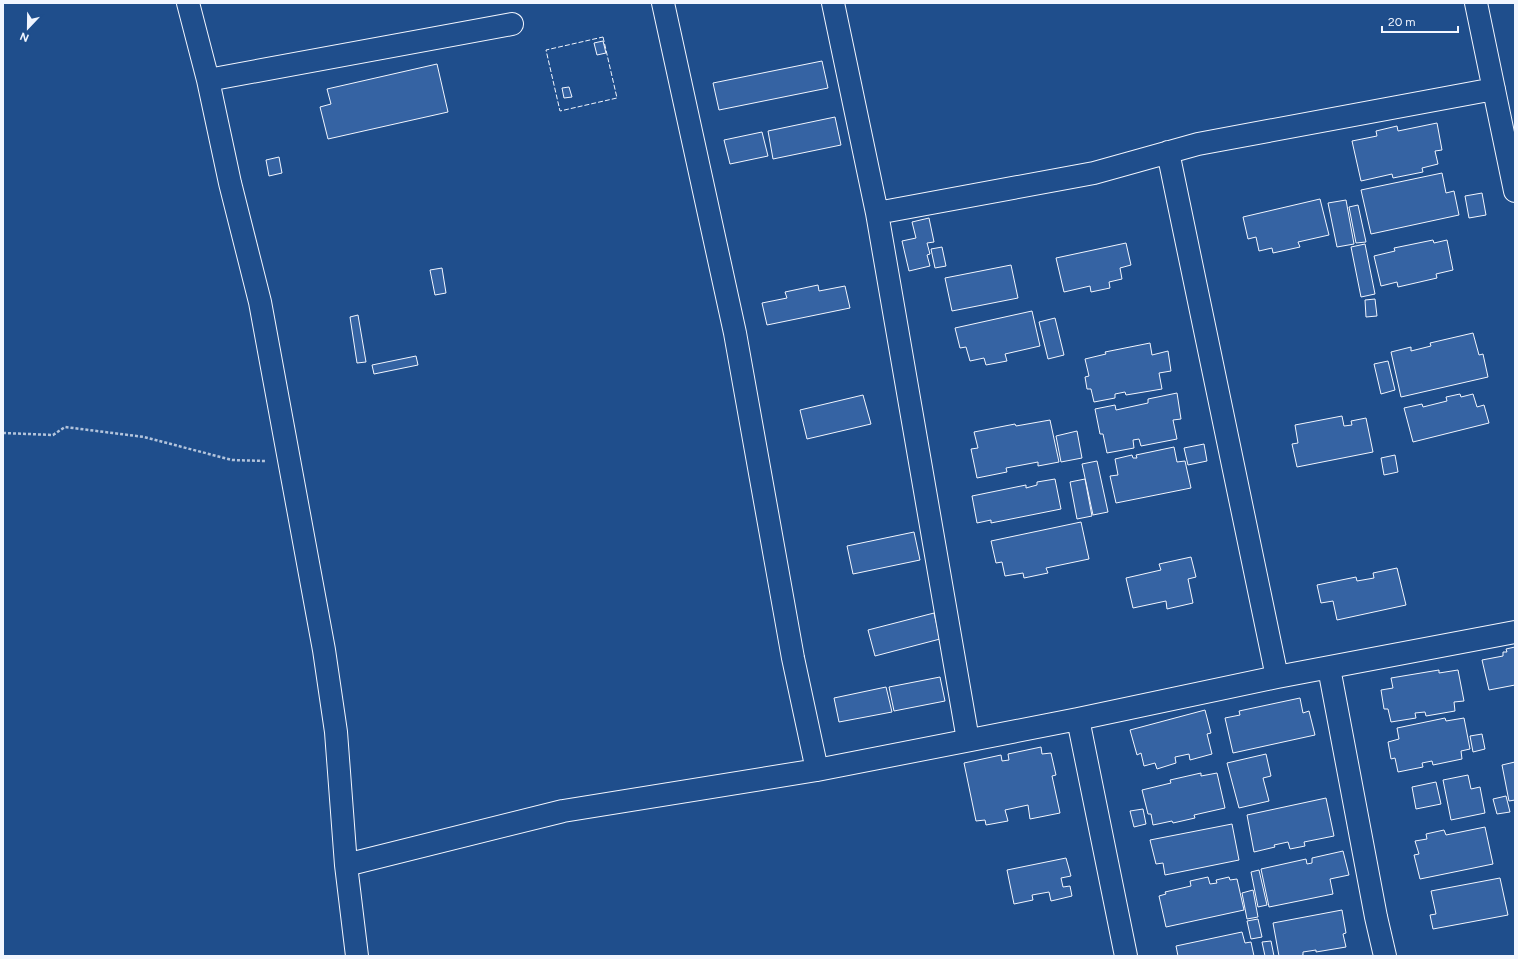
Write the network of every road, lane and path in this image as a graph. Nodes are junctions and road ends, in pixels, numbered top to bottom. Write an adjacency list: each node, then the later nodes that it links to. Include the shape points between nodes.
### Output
1 (188, 3): 6 (street)
2 (662, 3): 18 (street, via 735,333 793,658)
3 (832, 3): 10 (street)
4 (1476, 3): 7 (street)
5 (512, 24): 6 (street)
6 (208, 80): 12 (street, via 230,183 260,302)
7 (1494, 90): 8 (street, via 1198,144); 9 (street)
8 (1168, 152): 10 (street, via 1094,173); 15 (street)
9 (1515, 191)
10 (877, 213): 17 (street)
11 (3, 433): 12 (path, via 53,435 65,427 144,437 232,460)
12 (289, 462): 19 (street, via 324,650 336,732)
13 (1515, 632): 14 (street)
14 (1329, 668): 15 (street); 22 (street)
15 (1277, 677): 16 (street)
16 (1078, 719): 17 (street); 21 (street)
17 (968, 740): 18 (street)
18 (817, 770): 19 (street, via 563,811)
19 (346, 865): 20 (street)
20 (357, 956)
21 (1126, 956)
22 (1385, 956)

